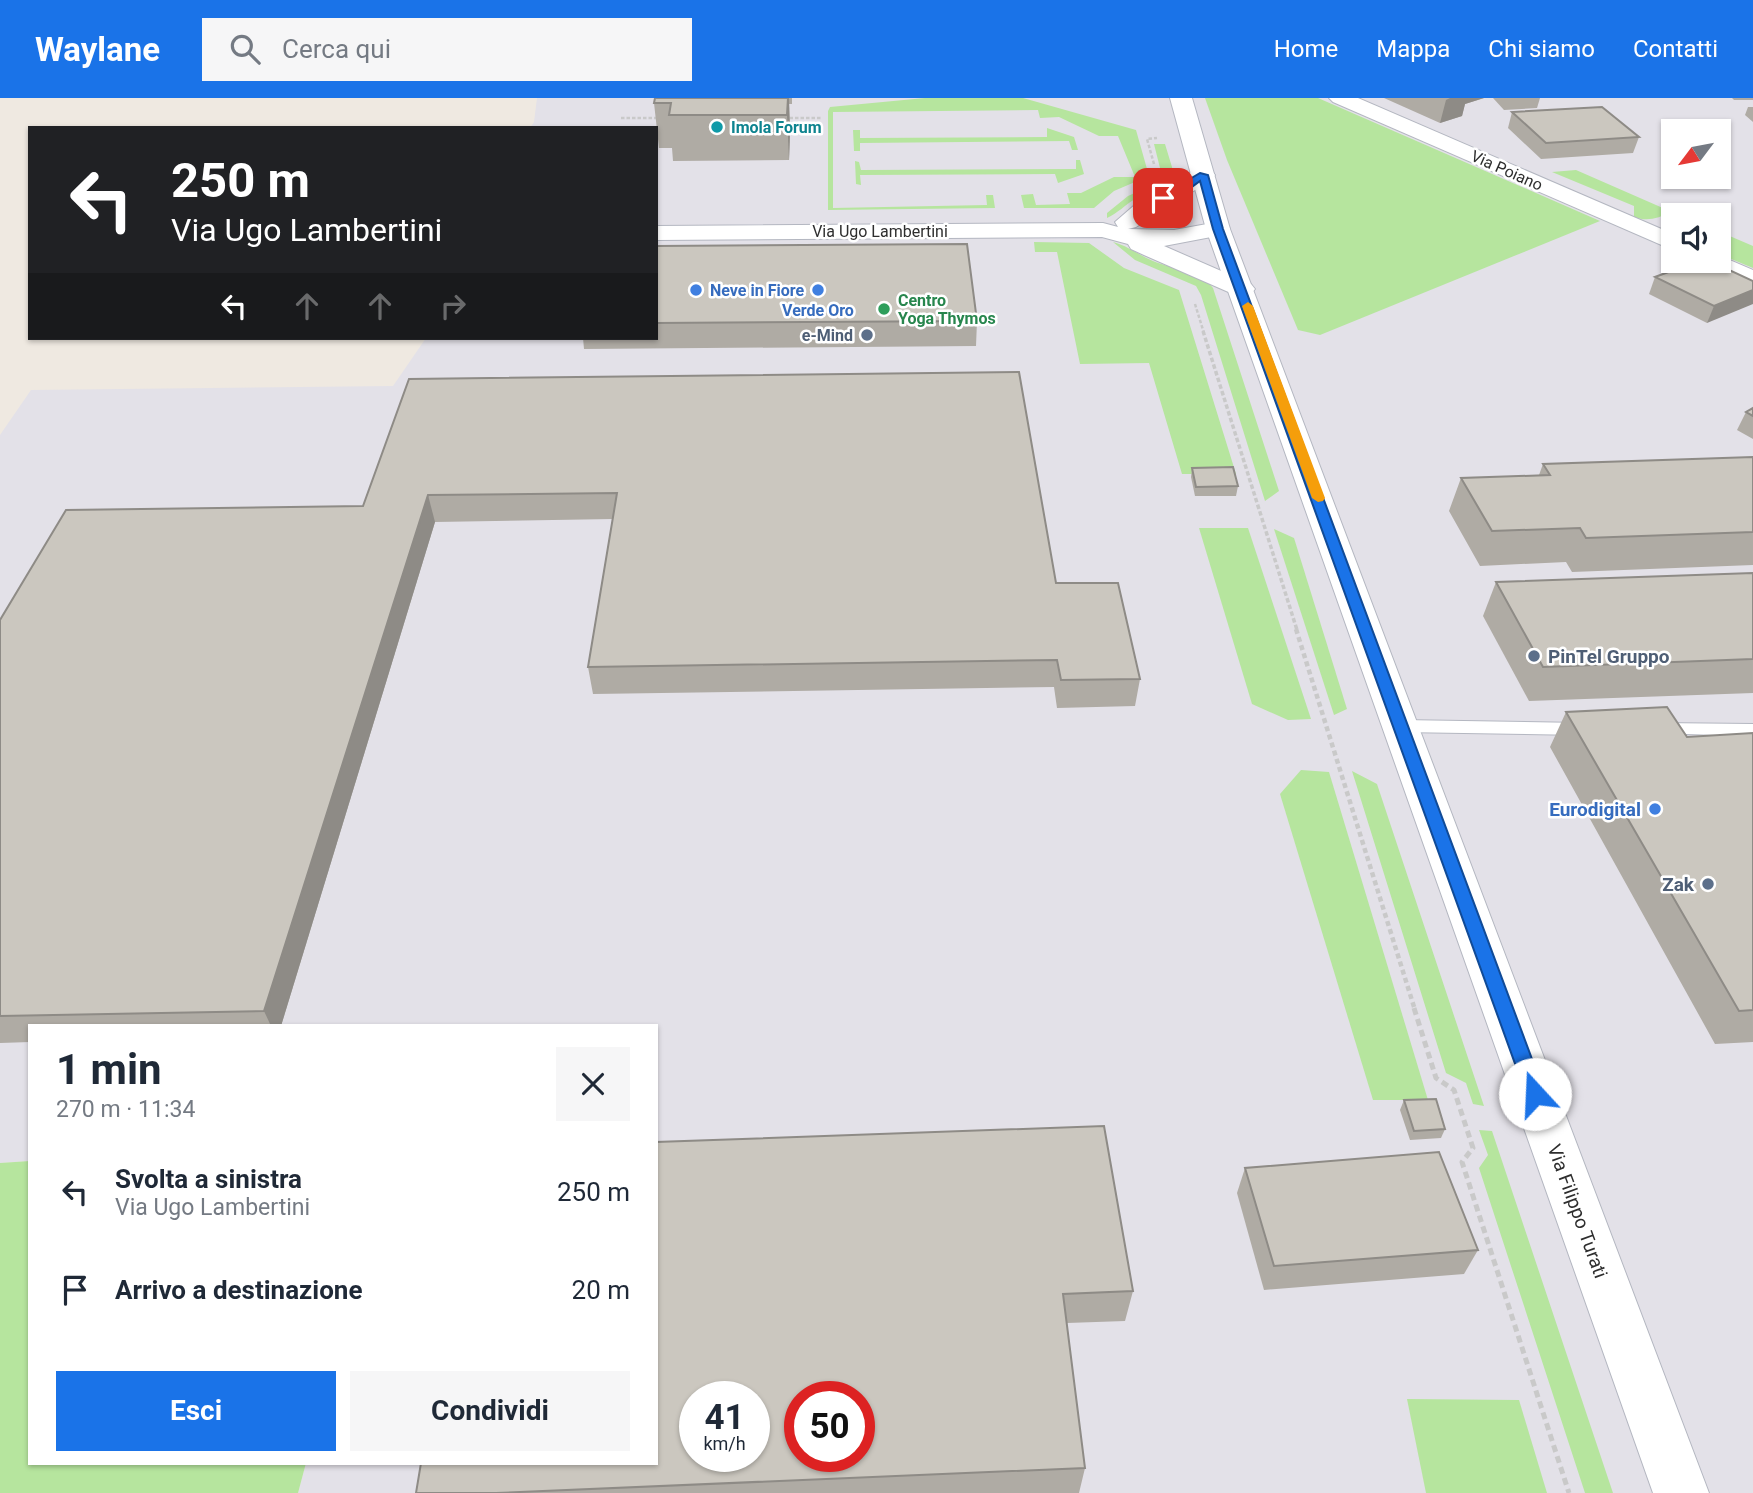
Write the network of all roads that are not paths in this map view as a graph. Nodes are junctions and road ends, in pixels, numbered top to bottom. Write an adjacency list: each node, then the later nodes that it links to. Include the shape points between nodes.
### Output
1 (1181, 98): 3 (main road, Via Filippo Turati)
2 (1340, 98): 7 (main road, Via Poiano)
3 (1203, 175): 4 (main road, Via Filippo Turati); 5 (main road, via 1178,193 1148,204)
4 (1218, 229): 5 (main road, Via Ugo Lambertini, via 1162,241); 10 (main road, Via Filippo Turati)
5 (1129, 230): 6 (main road, Via Ugo Lambertini); 10 (main road, Via Ugo Lambertini, via 1167,258)
6 (658, 233)
7 (1661, 238)
8 (1731, 269): 9 (main road)
9 (1753, 279)
10 (1242, 289): 11 (main road, Via Filippo Turati)
11 (1401, 726): 12 (lane); 15 (main road, Via Filippo Turati)
12 (1601, 729)
13 (1643, 729): 14 (lane)
14 (1753, 730)
15 (1681, 1493)

